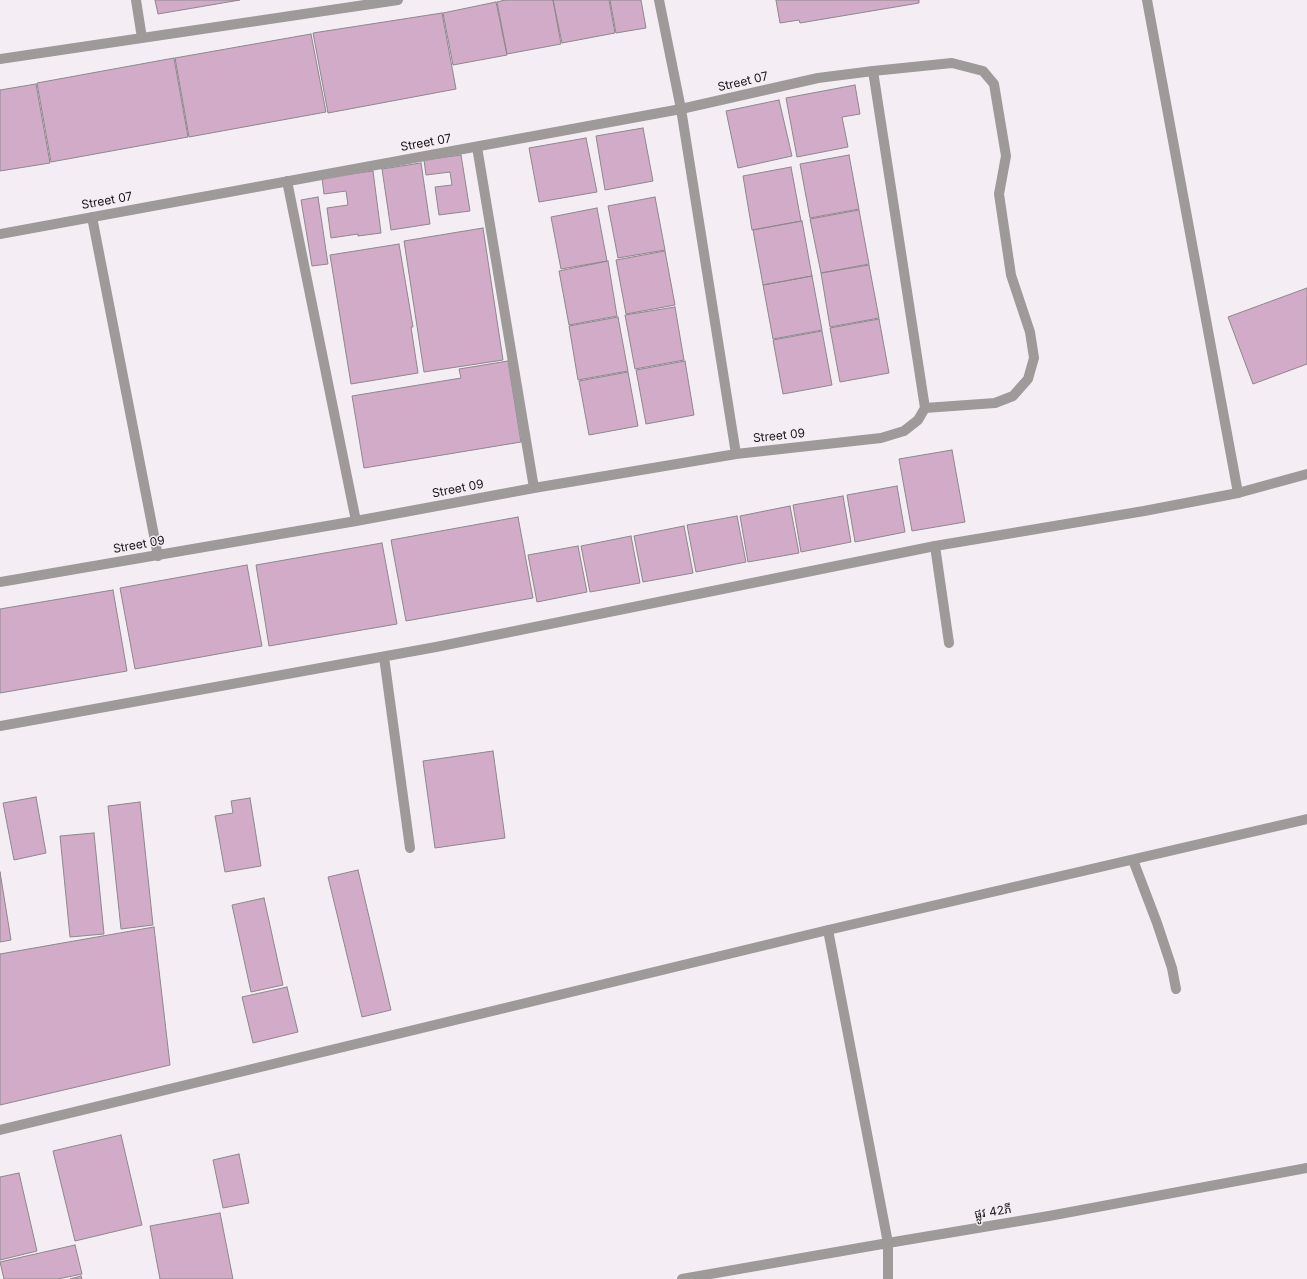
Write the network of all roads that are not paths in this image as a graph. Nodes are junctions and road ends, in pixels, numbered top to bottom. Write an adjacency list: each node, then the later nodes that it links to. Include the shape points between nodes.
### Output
1 (136, 0): 5 (street)
2 (398, 0): 5 (street)
3 (659, 0): 8 (street)
4 (1147, 0): 17 (street)
5 (142, 38): 6 (street)
6 (0, 59)
7 (873, 70): 8 (street, Street 07, via 818,78); 13 (street); 13 (street, Street 07, via 952,63 983,71 994,84 1006,156 999,194 1011,275 1030,332 1034,358 1028,379 1013,396 995,403)
8 (682, 110): 9 (street, Street 07); 14 (street)
9 (477, 148): 10 (street, Street 07); 16 (street)
10 (287, 181): 11 (street, Street 07); 18 (street)
11 (92, 217): 12 (street, Street 07); 20 (street)
12 (0, 234)
13 (925, 408): 14 (street, Street 09, via 918,420 904,431 881,438)
14 (736, 454): 16 (street, Street 09)
15 (1307, 474): 17 (street)
16 (534, 488): 18 (street, Street 09)
17 (1238, 493): 19 (street)
18 (356, 521): 20 (street, Street 09)
19 (935, 546): 22 (street); 23 (street)
20 (158, 556): 21 (street, Street 09)
21 (0, 582)
22 (949, 643)
23 (384, 657): 24 (street); 26 (street)
24 (0, 726)
25 (1307, 819): 27 (street)
26 (410, 848)
27 (1134, 860): 28 (street); 29 (street, via 1165,945)
28 (828, 930): 30 (street); 32 (street)
29 (1176, 989)
30 (0, 1130)
31 (1307, 1168): 32 (street, ផ្លូវ 42ភី)
32 (888, 1243): 33 (street, ផ្លូវ 42ភី); 34 (street)
33 (682, 1279)
34 (888, 1279)

